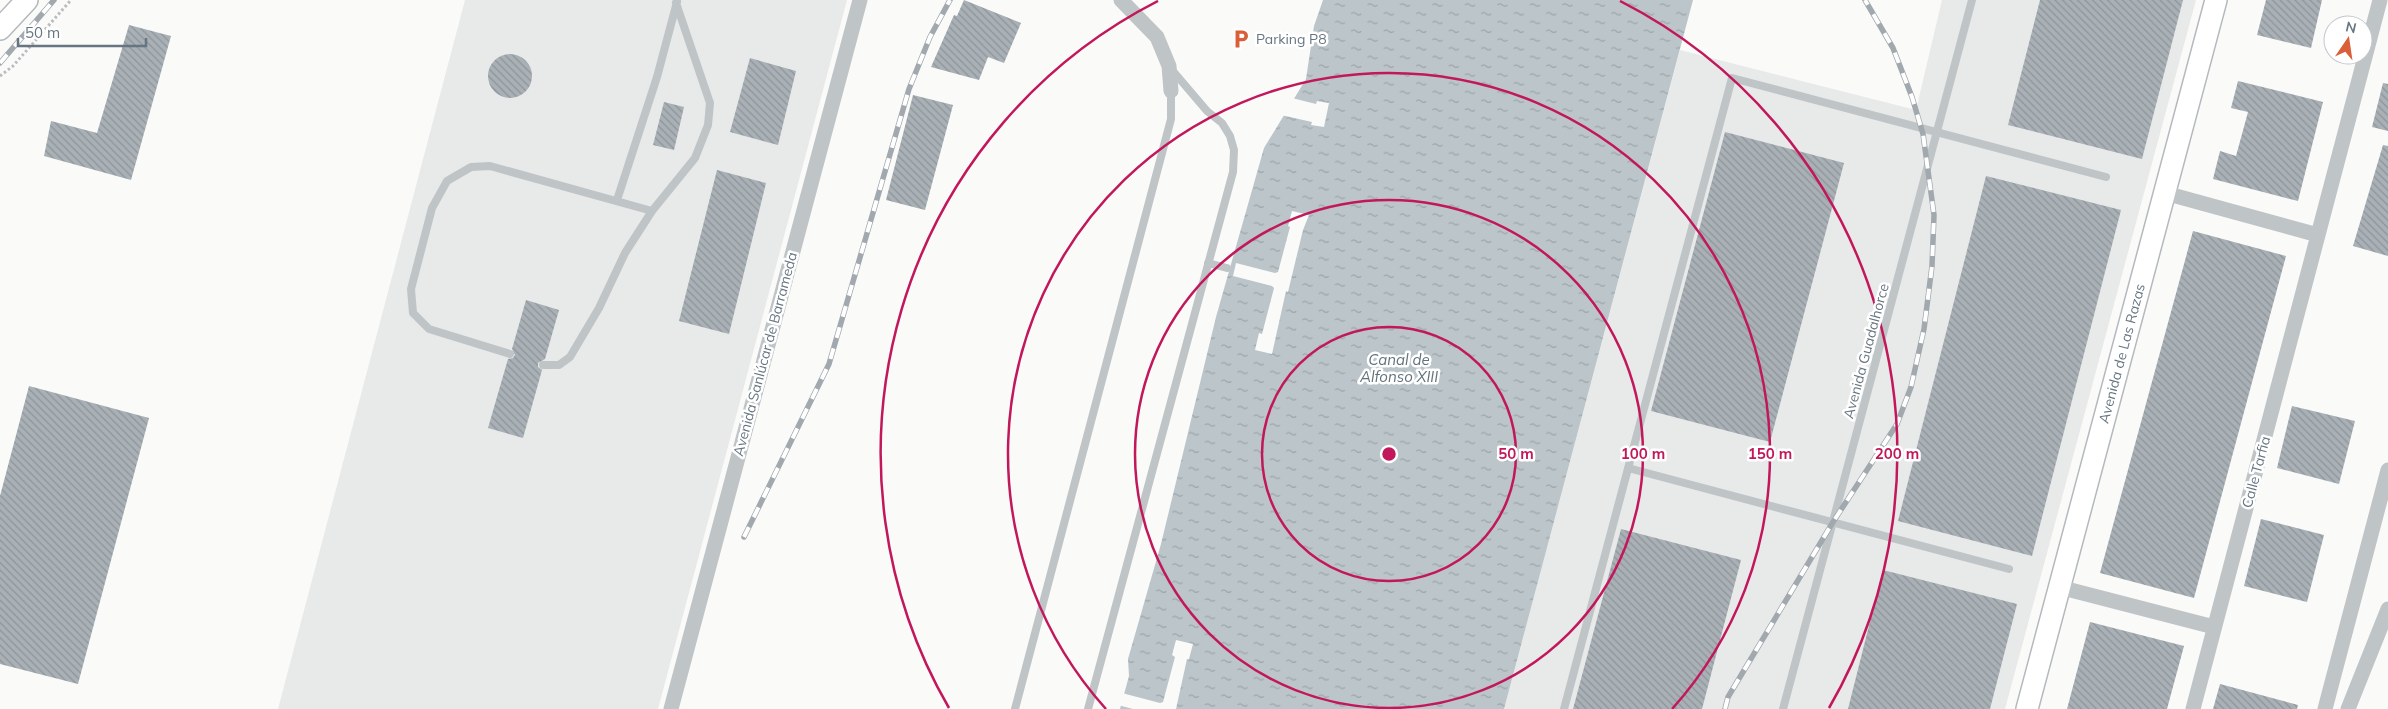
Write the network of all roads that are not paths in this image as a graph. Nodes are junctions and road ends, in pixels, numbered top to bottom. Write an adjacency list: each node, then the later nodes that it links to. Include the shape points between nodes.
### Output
1 (27, 0): 8 (main road)
2 (860, 0): 28 (street, Avenida Sanlúcar de Barrameda)
3 (1121, 0): 9 (street, via 1157,37)
4 (1972, 0): 11 (lane, Avenida Guadalhorce)
5 (2216, 0): 13 (main road, Avenida de Las Razas)
6 (2380, 0): 16 (street, Calle Tarfia)
7 (677, 1): 14 (lane, via 657,76); 15 (lane, via 710,103 708,126 695,158)
8 (0, 29)
9 (1169, 66): 10 (street); 17 (lane, via 1207,111 1222,123 1234,150 1233,172)
10 (1170, 91): 29 (lane, via 1171,119)
11 (1937, 132): 12 (lane); 21 (lane, via 1732,78); 23 (lane, Avenida Guadalhorce)
12 (2106, 177)
13 (2165, 193): 16 (street); 25 (main road, Avenida de Las Razas)
14 (617, 200): 15 (lane); 19 (lane, via 490,166 471,167 447,181 432,208 411,289 413,313 429,329)
15 (652, 211): 20 (lane, via 625,253 599,308 570,357 559,365)
16 (2318, 235): 27 (street, Calle Tarfia)
17 (1208, 263): 18 (lane); 30 (lane)
18 (1227, 268)
19 (510, 354)
20 (543, 365)
21 (1628, 468): 23 (lane); 31 (lane)
22 (2388, 470): 35 (street)
23 (1833, 522): 24 (lane); 32 (lane, Avenida Guadalhorce)
24 (2009, 569)
25 (2059, 587): 27 (street); 33 (main road, Avenida de Las Razas)
26 (2388, 609): 36 (street)
27 (2214, 627): 34 (street, Calle Tarfia)
28 (671, 709)
29 (1015, 709)
30 (1088, 709)
31 (1564, 709)
32 (1783, 709)
33 (2027, 709)
34 (2193, 709)
35 (2325, 709)
36 (2348, 709)

